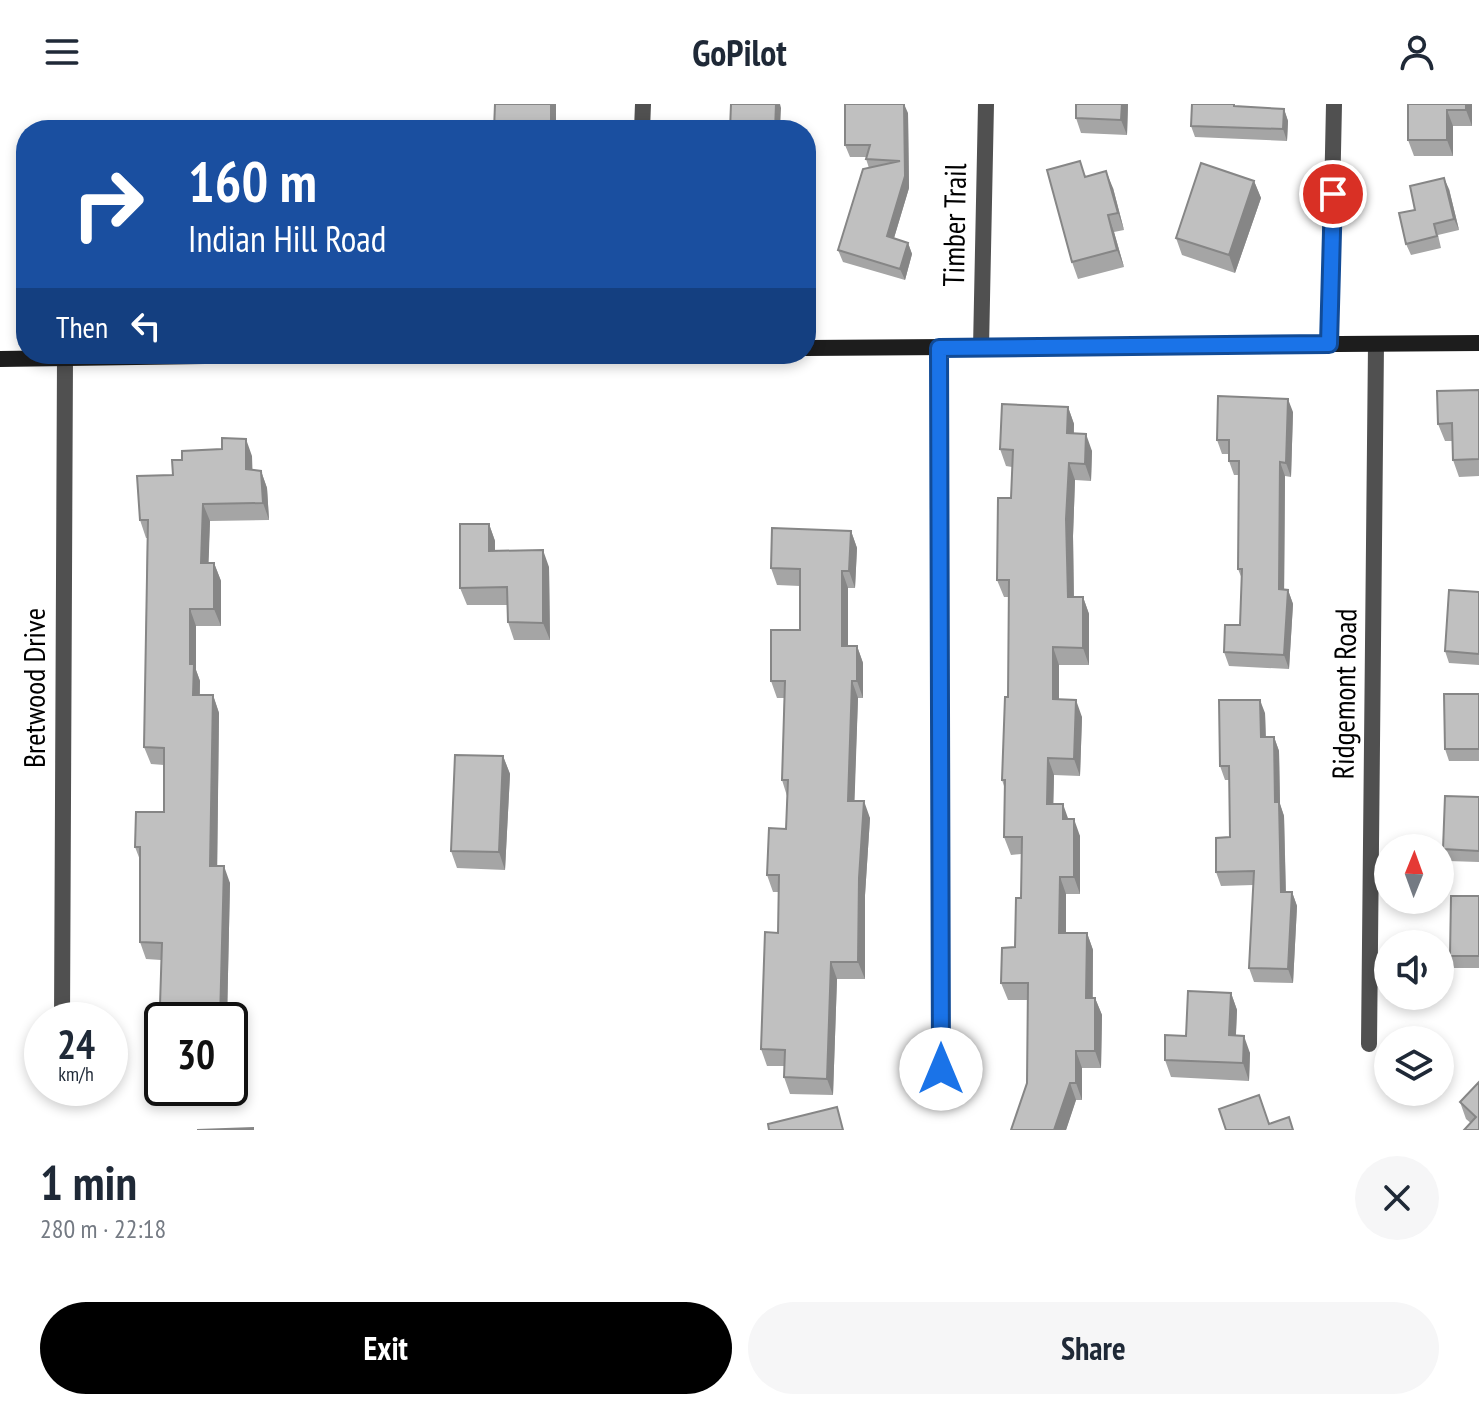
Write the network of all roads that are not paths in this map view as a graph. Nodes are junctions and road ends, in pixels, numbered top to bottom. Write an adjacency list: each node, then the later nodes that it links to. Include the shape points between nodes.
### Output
1 (986, 104): 8 (street, Timber Trail)
2 (1334, 104): 4 (street)
3 (1479, 343): 5 (street)
4 (1329, 344): 5 (street); 8 (street)
5 (1376, 344): 11 (street, Ridgemont Road)
6 (816, 348): 7 (street)
7 (939, 348): 8 (street); 12 (street)
8 (981, 348)
9 (65, 364): 10 (street, Bretwood Drive)
10 (62, 1002)
11 (1369, 1044)
12 (941, 1069)

